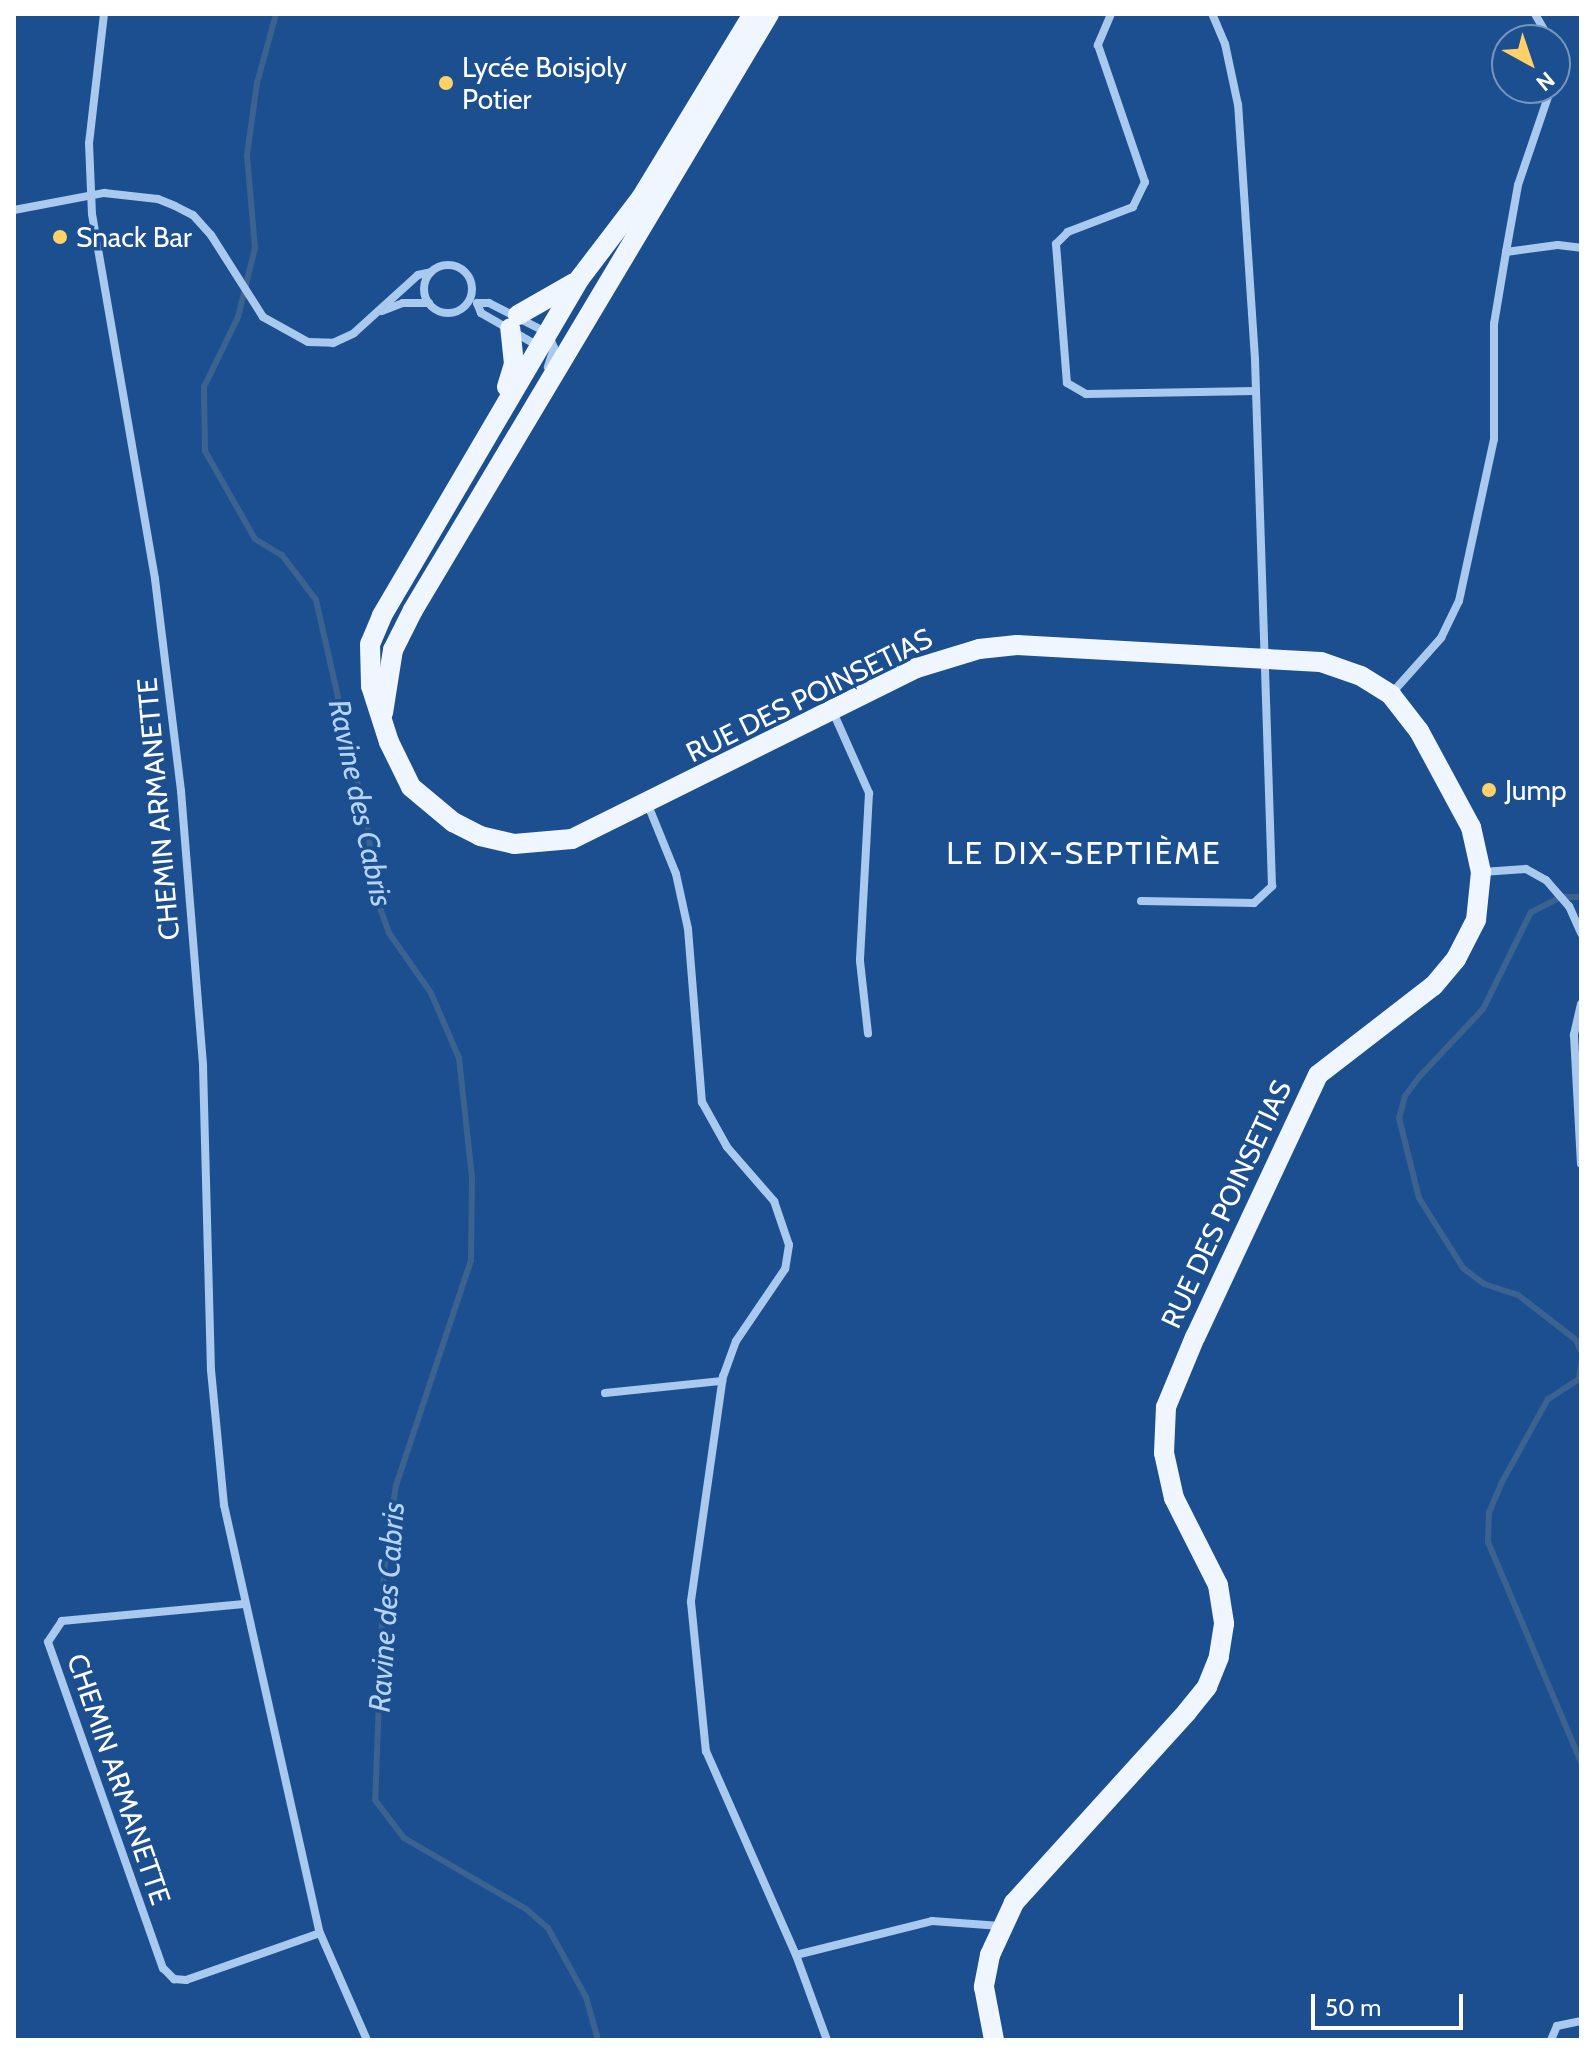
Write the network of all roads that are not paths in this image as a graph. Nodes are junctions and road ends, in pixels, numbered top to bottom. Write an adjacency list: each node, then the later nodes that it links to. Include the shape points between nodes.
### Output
1 (104, 14): 7 (street, CHEMIN ARMANETTE, via 89,143)
2 (753, 14): 12 (main road, RUE DES POINSETIAS, via 641,198)
3 (769, 14): 17 (main road)
4 (1111, 14): 19 (street, via 1098,45 1145,182 1142,198 1133,207 1068,232 1056,244 1067,383 1086,394)
5 (1212, 14): 19 (street, via 1225,44 1238,105)
6 (1546, 104): 10 (street, via 1518,185)
7 (92, 194): 8 (street); 15 (street, via 158,199 193,215 263,317 292,336 333,343); 35 (street, CHEMIN ARMANETTE, via 102,286 168,669 203,1066 211,1370 224,1505)
8 (14, 210)
9 (1581, 248): 10 (street, via 1558,245)
10 (1506, 252): 23 (street, via 1494,324 1494,439 1459,601 1441,638)
11 (431, 272): 13 (street, via 442,265 458,266 470,277); 14 (street, via 424,291); 15 (street, via 418,275)
12 (580, 278): 16 (main road); 18 (main road, RUE DES POINSETIAS)
13 (474, 300): 14 (street, via 452,312); 16 (street); 16 (street, via 481,313)
14 (429, 303): 15 (street, via 403,303)
15 (381, 311)
16 (514, 322): 18 (street); 18 (street); 21 (main road, via 514,364)
17 (578, 336): 18 (street); 20 (main road)
18 (548, 343): 20 (street); 21 (main road, RUE DES POINSETIAS)
19 (1255, 391): 22 (street)
20 (518, 428): 25 (main road, via 393,650)
21 (489, 431): 25 (main road, RUE DES POINSETIAS, via 370,644 371,686)
22 (1263, 659): 23 (main road, RUE DES POINSETIAS, via 1321,662 1361,676); 24 (main road, RUE DES POINSETIAS, via 1017,645 979,649 917,668); 28 (street, via 1272,886 1254,903)
23 (1391, 695): 27 (main road, RUE DES POINSETIAS, via 1452,785 1471,827)
24 (832, 712): 26 (main road, RUE DES POINSETIAS); 31 (street, via 869,793 860,961)
25 (382, 717): 26 (main road, RUE DES POINSETIAS, via 411,787 453,822 480,836 514,844 572,839)
26 (648, 805): 33 (street, via 676,874 688,929 702,1102 727,1147 774,1201 789,1245 785,1269 736,1341)
27 (1481, 872): 29 (street, via 1526,869 1546,880 1569,906); 36 (main road, RUE DES POINSETIAS, via 1476,920 1456,959 1433,986 1318,1075 1166,1407 1164,1453 1174,1498 1207,1557 1224,1624 1207,1687 1036,1876)
28 (1141, 901)
29 (1581, 933)
30 (1581, 1004): 32 (street, via 1574,1035)
31 (868, 1034)
32 (1581, 1164)
33 (722, 1381): 34 (street); 38 (street, via 691,1602 706,1751)
34 (605, 1393)
35 (244, 1604): 37 (street, CHEMIN ARMANETTE); 37 (street, CHEMIN ARMANETTE, via 62,1621 48,1642 163,1968 174,1979 186,1980)
36 (1001, 1926): 38 (street, via 932,1921); 42 (main road, RUE DES POINSETIAS, via 984,1987)
37 (320, 1933): 40 (street, CHEMIN ARMANETTE)
38 (796, 1955): 41 (street)
39 (1581, 2021): 43 (street, via 1564,2021)
40 (367, 2040)
41 (827, 2040)
42 (994, 2040)
43 (1551, 2040)

